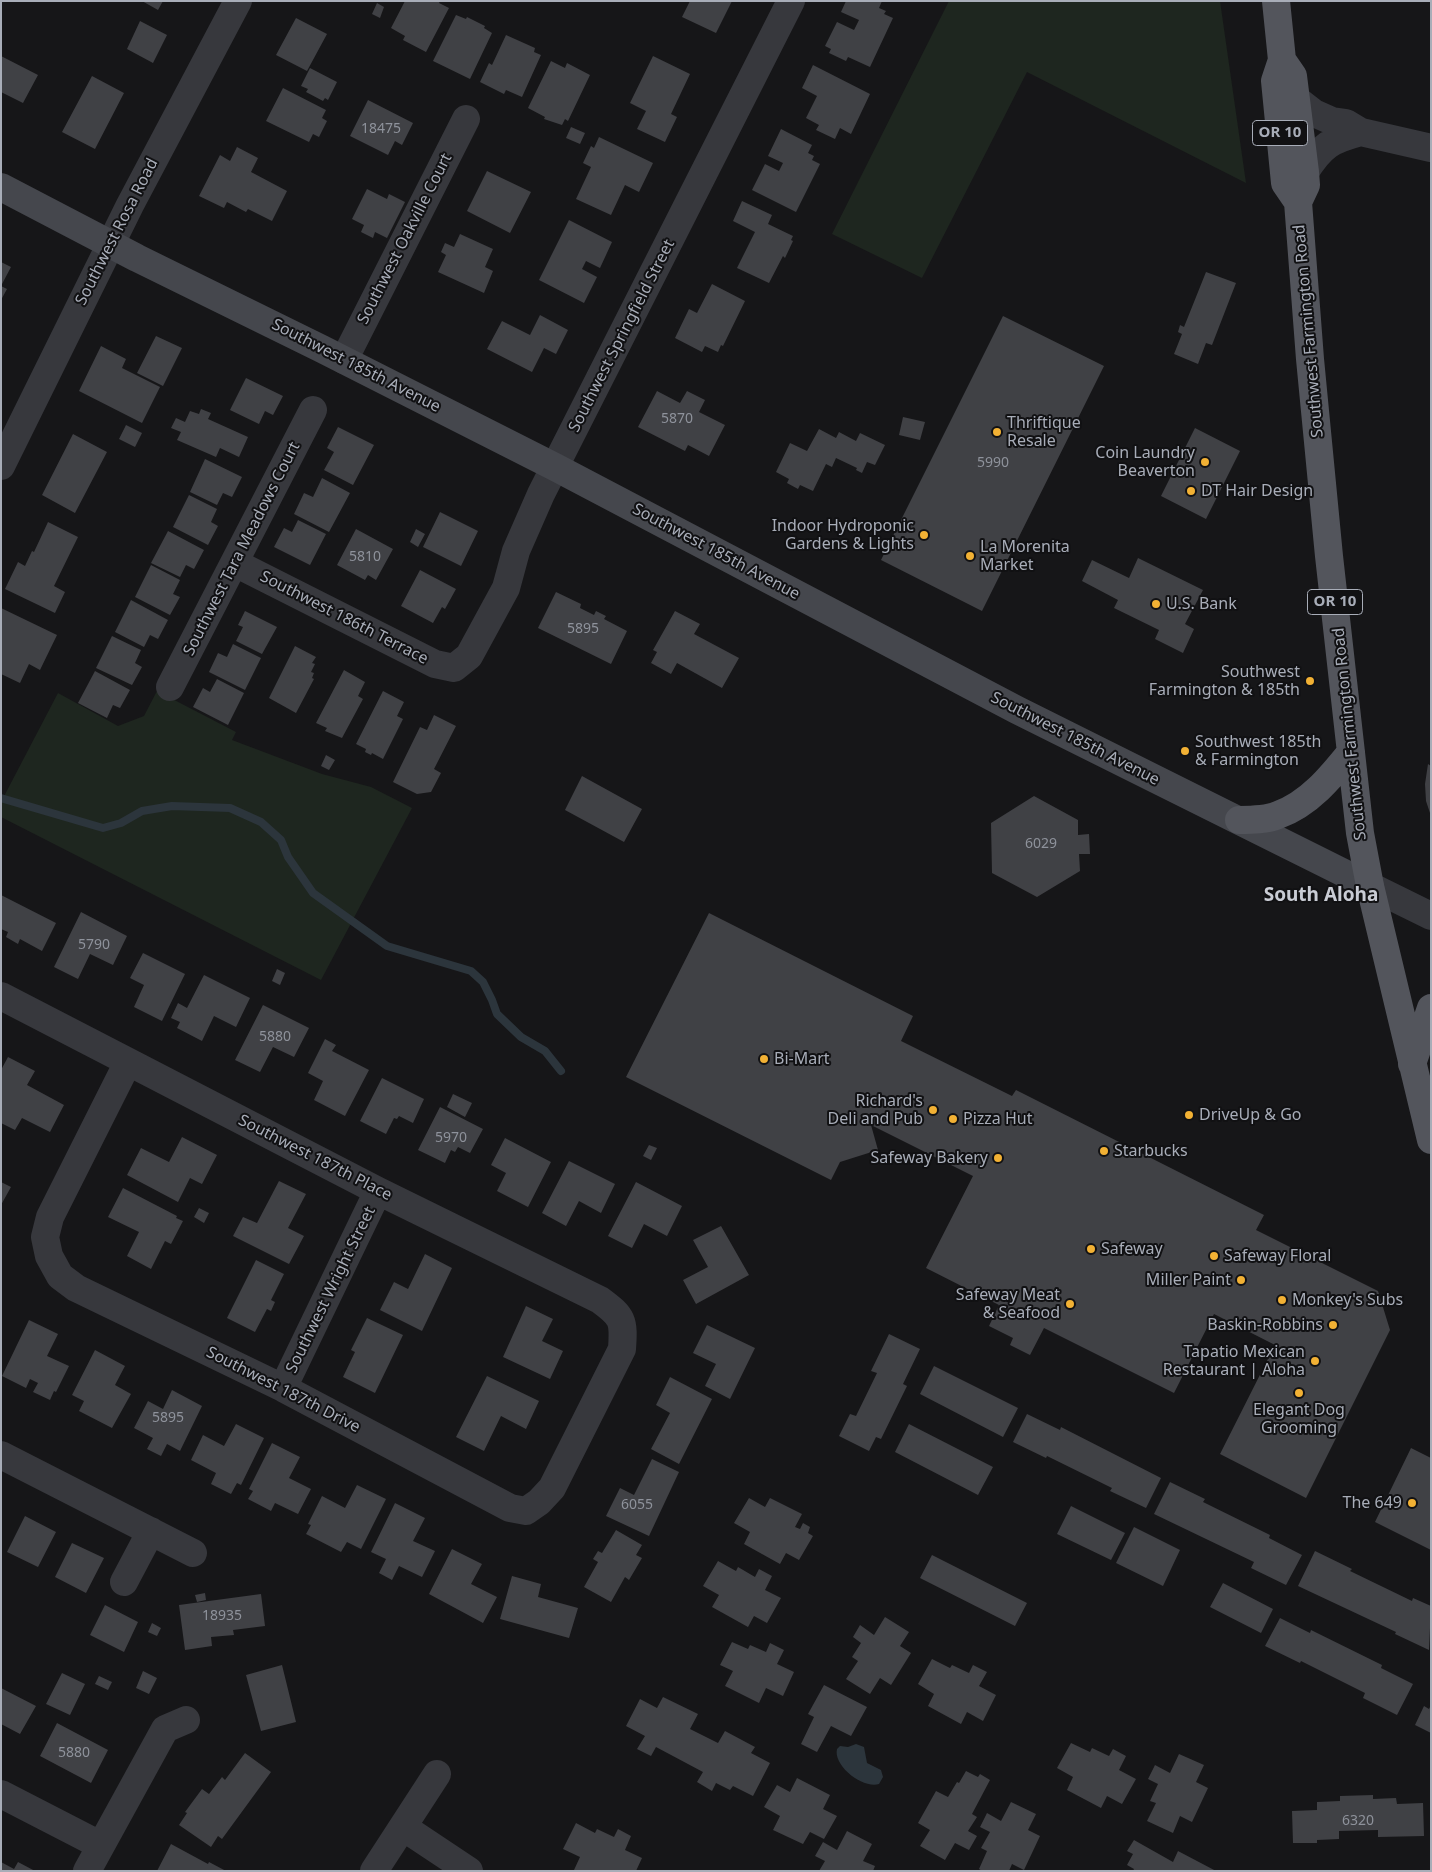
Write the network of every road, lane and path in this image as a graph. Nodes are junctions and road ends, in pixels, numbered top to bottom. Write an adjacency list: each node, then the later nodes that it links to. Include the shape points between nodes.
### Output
1 (238, 1): 12 (street, Southwest Rosa Road)
2 (791, 1): 16 (street, Southwest Springfield Street)
3 (1276, 1): 4 (main road, Southwest Farmington Road / OR 10)
4 (1282, 60): 5 (main road, Southwest Farmington Road / OR 10, via 1293,76); 11 (main road, Southwest Farmington Road / OR 10, via 1275,81 1285,183)
5 (1296, 99): 7 (street, via 1314,113 1346,123); 9 (main road, Southwest Farmington Road / OR 10)
6 (466, 119): 13 (street, Southwest Oakville Court)
7 (1361, 132): 8 (street); 9 (street, via 1335,139 1313,158)
8 (1431, 148)
9 (1305, 172): 11 (main road, Southwest Farmington Road / OR 10, via 1306,184)
10 (1, 187): 12 (main road, Southwest 185th Avenue)
11 (1298, 202): 20 (main road, Southwest Farmington Road / OR 10, via 1311,368)
12 (110, 244): 13 (main road, Southwest 185th Avenue); 15 (street, Southwest Rosa Road)
13 (344, 360): 16 (main road, Southwest 185th Avenue)
14 (313, 410): 17 (street, Southwest Tara Meadows Court)
15 (1, 466)
16 (555, 467): 18 (street, Southwest Springfield Street, via 516,551 506,588 469,656); 21 (main road, Southwest 185th Avenue, via 1017,710)
17 (235, 563): 18 (street, Southwest 186th Terrace, via 435,664); 19 (street, Southwest Tara Meadows Court)
18 (454, 668)
19 (170, 687)
20 (1351, 752): 21 (main road, via 1322,787 1292,808 1277,816); 22 (main road, Southwest Farmington Road / OR 10)
21 (1239, 820): 22 (main road, Southwest 185th Avenue)
22 (1370, 886): 23 (street, Southwest 185th Avenue); 27 (main road, Southwest Farmington Road / OR 10)
23 (1431, 916)
24 (1, 996): 26 (street, Southwest 187th Place)
25 (1431, 1008): 27 (main road)
26 (128, 1062): 29 (street, Southwest 187th Place); 31 (street, Southwest 187th Drive, via 50,1217 46,1238 49,1256 60,1276 76,1288)
27 (1412, 1064): 28 (main road, Southwest Farmington Road / OR 10)
28 (1431, 1140)
29 (378, 1191): 30 (street, Southwest 187th Place, via 600,1300); 31 (street, Southwest Wright Street)
30 (624, 1325): 31 (street, Southwest 187th Drive, via 622,1349 552,1488 540,1502 526,1511 510,1508)
31 (283, 1388)
32 (1, 1455): 33 (street)
33 (151, 1531): 34 (street); 35 (street)
34 (193, 1553)
35 (124, 1582)
36 (186, 1720): 40 (street, via 165,1729)
37 (438, 1774): 39 (street)
38 (1, 1794): 40 (street)
39 (403, 1826): 42 (street); 43 (street)
40 (100, 1845): 41 (street)
41 (86, 1871)
42 (374, 1871)
43 (469, 1871)

